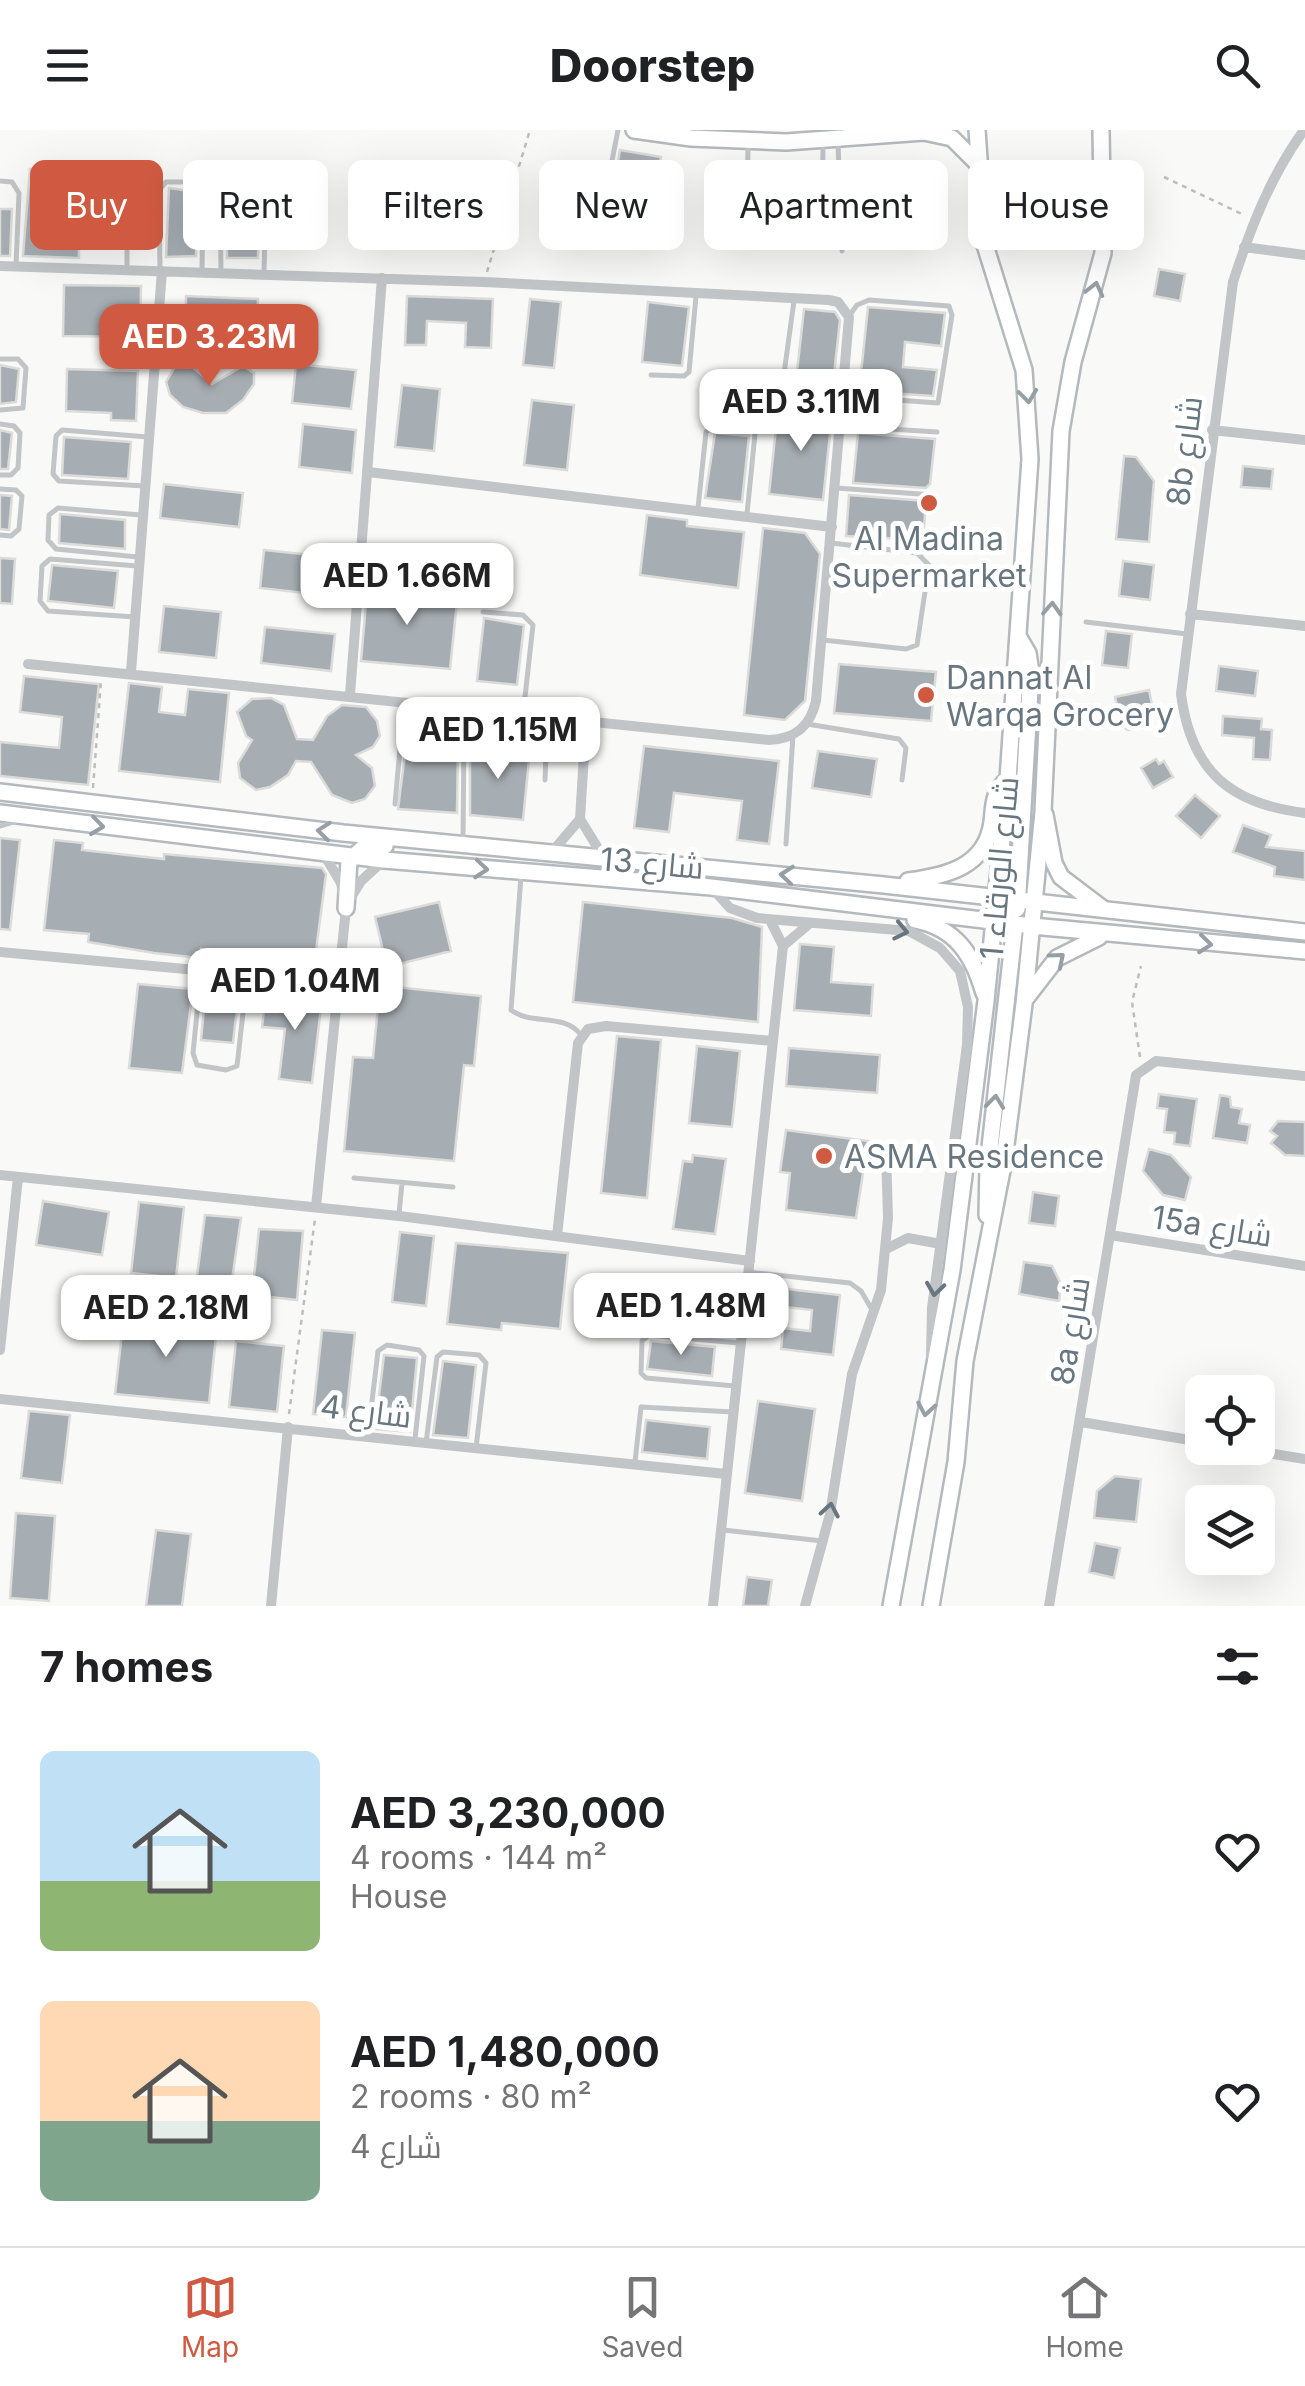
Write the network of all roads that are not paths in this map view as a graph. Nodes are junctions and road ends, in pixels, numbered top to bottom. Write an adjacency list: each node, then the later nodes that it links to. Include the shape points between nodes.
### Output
1 (618, 130): 10 (lane)
2 (977, 130): 12 (main road, شارع الورقاء 1)
3 (1101, 130): 76 (main road, شارع الورقاء 1, one-way to 3, via 1060,431 1103,252)
4 (1304, 130): 14 (street, 8b شارع, via 1252,220)
5 (642, 131): 7 (main road)
6 (926, 131): 9 (main road); 11 (main road, via 960,144)
7 (692, 134): 8 (main road)
8 (748, 141): 9 (main road); 9 (lane, via 747,234 757,242 816,242 822,238)
9 (830, 141): 17 (lane)
10 (612, 160)
11 (975, 160)
12 (980, 160)
13 (0, 180): 20 (lane, via 12,182 19,193)
14 (1244, 248): 18 (street); 36 (street, 8b شارع, via 1225,318)
15 (127, 250): 21 (lane)
16 (988, 250): 59 (main road, شارع الورقاء 1, one-way to 59, via 1030,409)
17 (842, 251)
18 (1305, 254)
19 (0, 266): 20 (street)
20 (16, 267): 21 (street)
21 (127, 270): 22 (street)
22 (161, 271): 23 (street); 23 (lane, via 160,190 166,182 192,182 204,189); 38 (street)
23 (202, 272): 24 (street)
24 (221, 272): 25 (street); 25 (lane, via 220,190 228,182 255,183 266,189)
25 (264, 274): 26 (street)
26 (382, 278): 27 (street); 40 (street)
27 (697, 292): 28 (street); 31 (lane, via 690,372)
28 (794, 298): 29 (street, via 838,302); 32 (lane, via 783,387 791,395)
29 (849, 317): 32 (street); 32 (lane, via 868,300 944,304 952,315 938,404)
30 (0, 359): 33 (lane, via 18,359 26,368 23,408)
31 (651, 375)
32 (844, 400): 35 (street)
33 (0, 410)
34 (0, 424): 41 (lane, via 14,426 20,438 18,468)
35 (841, 426): 37 (lane); 43 (street)
36 (1212, 430): 39 (street); 54 (street, 8b شارع)
37 (937, 432)
38 (151, 437): 42 (street); 42 (lane, via 62,430 55,440 53,474 59,481)
39 (1305, 440)
40 (368, 472): 46 (street); 63 (street)
41 (0, 474)
42 (147, 486): 47 (street)
43 (836, 488): 45 (lane); 49 (street)
44 (0, 489): 50 (lane, via 20,492 22,501 20,529)
45 (934, 495)
46 (698, 511): 48 (street); 48 (lane, via 706,432 717,423 744,425 755,434)
47 (144, 515): 52 (street); 52 (lane, via 58,508 49,515 48,540 56,550)
48 (746, 517): 49 (street)
49 (832, 527): 51 (street)
50 (0, 535)
51 (830, 543): 60 (street); 60 (lane, via 921,554 929,565 921,638 914,647)
52 (140, 561): 55 (street); 55 (lane, via 50,559 42,566 40,601 48,611)
53 (484, 612): 65 (lane, via 524,615 533,625)
54 (1190, 614): 57 (street); 58 (street, 8b شارع)
55 (136, 617): 62 (street)
56 (1086, 622): 58 (lane)
57 (1305, 626)
58 (1188, 634): 78 (street, 8b شارع, via 1182,694 1199,754 1222,783 1252,802)
59 (1018, 635): 71 (main road, شارع الورقاء 1); 93 (main road, via 1031,672)
60 (820, 639): 67 (street, via 816,702)
61 (28, 664): 62 (street)
62 (130, 672): 63 (street)
63 (350, 695): 64 (street)
64 (404, 701): 65 (street); 68 (lane)
65 (523, 714): 66 (street)
66 (586, 723): 69 (street, via 768,740); 80 (street)
67 (807, 724): 69 (street); 73 (lane, via 899,738 906,748)
68 (402, 731): 70 (lane); 75 (lane)
69 (793, 736): 83 (lane)
70 (464, 738): 72 (lane, via 538,744 546,753); 82 (lane)
71 (1008, 779): 90 (main road, via 996,794 990,832 976,858 946,875); 92 (main road, شارع الورقاء 1)
72 (545, 780)
73 (902, 780)
74 (0, 792): 82 (main road, شارع 13, one-way to 74)
75 (395, 804)
76 (1043, 812): 94 (main road, شارع الورقاء 1); 97 (main road, via 1061,877)
77 (0, 813): 79 (main road, شارع 13)
78 (1305, 813)
79 (26, 817): 81 (lane); 84 (main road, شارع 13, one-way to 84)
80 (580, 818): 85 (street); 87 (street)
81 (0, 826)
82 (463, 844): 85 (main road, شارع 13); 86 (main road, via 437,850 369,846)
83 (786, 844)
84 (324, 853): 86 (main road, شارع 13); 95 (street)
85 (549, 854): 87 (main road, شارع 13)
86 (352, 857): 88 (main road, شارع 13); 95 (main road)
87 (604, 858): 90 (main road, شارع 13, one-way to 87)
88 (384, 860): 89 (main road, شارع 13, one-way to 89); 95 (street)
89 (521, 873): 91 (main road, شارع 13); 112 (lane, via 511,1010 566,1023)
90 (884, 884): 92 (main road, شارع 13)
91 (711, 887): 96 (main road, شارع 13); 98 (street, via 730,908)
92 (998, 898): 93 (main road, شارع 13); 99 (main road, شارع الورقاء 1); 101 (main road)
93 (1016, 900): 94 (main road, شارع 13); 101 (main road)
94 (1034, 902): 97 (main road, شارع 13); 101 (main road, شارع الورقاء 1)
95 (346, 908): 108 (street)
96 (884, 909): 99 (main road, شارع 13); 109 (main road, via 957,940 976,966)
97 (1115, 912): 102 (main road, شارع 13)
98 (770, 920): 100 (street); 104 (street)
99 (995, 922): 101 (main road, شارع 13); 109 (main road, شارع الورقاء 1)
100 (812, 923): 104 (street); 126 (street, one-way to 126, via 909,931 940,948 960,971 969,1022)
101 (1023, 926): 103 (main road, شارع 13); 110 (main road, شارع الورقاء 1); 123 (main road, one-way to 101, via 988,1165)
102 (1305, 932)
103 (1108, 934): 105 (main road, شارع 13, one-way to 105); 110 (main road, one-way to 103, via 1057,958)
104 (783, 946): 113 (street)
105 (1305, 951)
106 (0, 952): 107 (street)
107 (202, 973): 108 (street); 111 (lane, via 197,1065 238,1066)
108 (339, 983): 121 (street)
109 (986, 1001): 133 (main road, شارع الورقاء 1)
110 (1024, 1004): 123 (main road, شارع الورقاء 1)
111 (243, 1014)
112 (580, 1035): 113 (street, via 606,1026); 125 (street)
113 (772, 1040): 128 (street)
114 (1305, 1076): 124 (street, 8a شارع, via 1169,1062 1144,1066 1133,1083)
115 (886, 1151): 127 (street)
116 (0, 1176): 117 (street)
117 (18, 1178): 121 (street); 132 (street)
118 (354, 1178): 119 (lane)
119 (402, 1182): 120 (lane); 122 (lane)
120 (454, 1188)
121 (316, 1207): 122 (street)
122 (399, 1216): 125 (street)
123 (988, 1234): 153 (main road, شارع الورقاء 1)
124 (1110, 1235): 129 (street, 15a شارع); 137 (street, 8a شارع)
125 (557, 1236): 128 (street)
126 (941, 1244): 127 (street, via 908,1238); 133 (street, one-way to 133, via 930,1323)
127 (886, 1249): 130 (street)
128 (749, 1266): 130 (lane, via 850,1282); 131 (street)
129 (1305, 1266)
130 (875, 1314): 148 (street, one-way to 130, via 852,1374)
131 (742, 1343): 134 (street); 134 (lane, via 649,1334 642,1340 640,1372 646,1378)
132 (0, 1350)
133 (933, 1369): 152 (main road, شارع الورقاء 1, one-way to 152)
134 (737, 1386): 136 (street)
135 (0, 1399): 138 (street, شارع 4)
136 (734, 1412): 145 (lane, via 641,1407); 146 (street)
137 (1082, 1422): 140 (street); 154 (street, 8a شارع)
138 (288, 1427): 139 (street, شارع 4); 150 (street)
139 (368, 1436): 141 (street, شارع 4); 141 (lane, via 378,1352 392,1346 424,1356)
140 (1185, 1439)
141 (421, 1443): 142 (street, شارع 4); 142 (lane, via 437,1358 443,1352 474,1354 486,1363)
142 (476, 1448): 145 (street, شارع 4)
143 (1275, 1454): 144 (street)
144 (1305, 1459)
145 (634, 1465): 146 (street, شارع 4)
146 (726, 1474): 147 (street)
147 (720, 1530): 148 (lane); 151 (street)
148 (824, 1542): 149 (street)
149 (807, 1605)
150 (271, 1606)
151 (713, 1606)
152 (891, 1606)
153 (931, 1606)
154 (1050, 1606)

